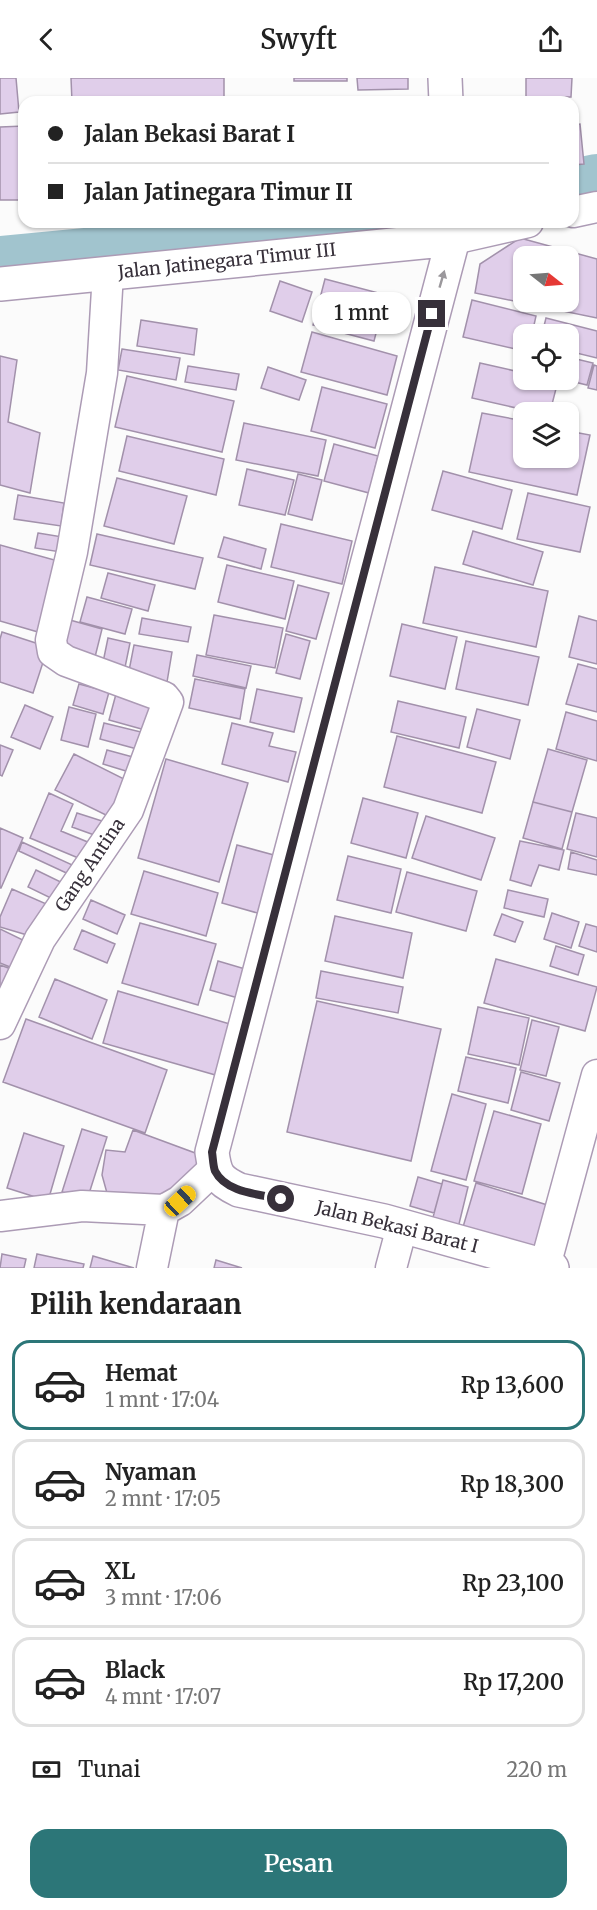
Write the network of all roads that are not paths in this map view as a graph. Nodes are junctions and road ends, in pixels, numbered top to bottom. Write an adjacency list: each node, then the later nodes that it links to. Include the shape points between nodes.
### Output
1 (445, 78): 2 (street)
2 (446, 96)
3 (597, 207): 4 (street)
4 (579, 211)
5 (472, 228): 6 (street)
6 (453, 230): 7 (street, Jalan Jatinegara Timur III); 11 (street, one-way to 6, via 212,1152)
7 (108, 273): 8 (street, Jalan Jatinegara Timur III); 9 (street, Gang Antina, via 102,373 72,552 51,640 53,652 66,661 164,697 168,702 128,810 40,939)
8 (0, 284)
9 (1, 1018)
10 (597, 1075): 15 (street)
11 (214, 1169): 12 (street, via 180,1201); 14 (street, Jalan Bekasi Barat I, via 223,1182 239,1190)
12 (164, 1210): 13 (street, via 82,1206); 16 (street)
13 (0, 1216)
14 (402, 1227): 15 (street, Jalan Bekasi Barat I); 17 (street)
15 (549, 1267)
16 (152, 1268)
17 (391, 1268)

